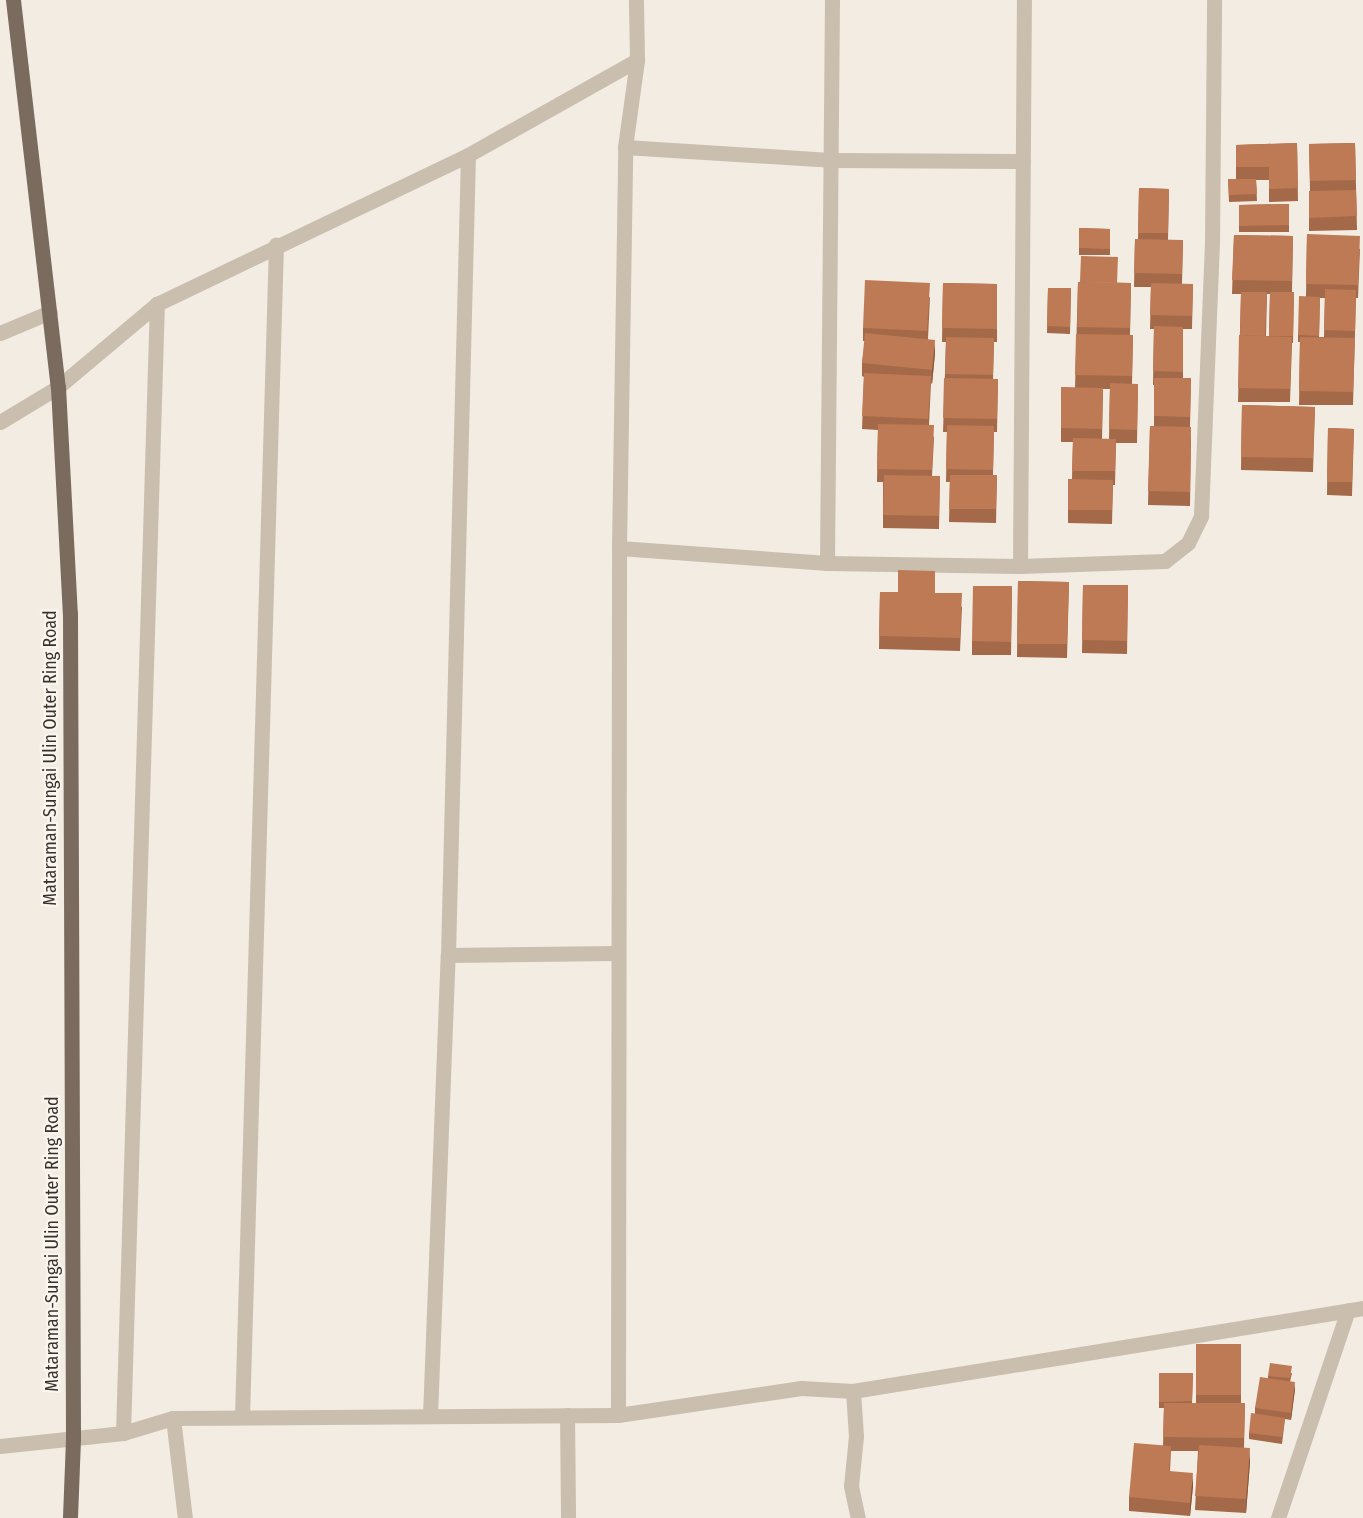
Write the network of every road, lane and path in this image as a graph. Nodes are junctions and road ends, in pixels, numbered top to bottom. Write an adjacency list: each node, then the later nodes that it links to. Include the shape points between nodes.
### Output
1 (13, 0): 13 (main road, Mataraman-Sungai Ulin Outer Ring Road)
2 (636, 0): 6 (street)
3 (832, 0): 9 (street)
4 (1024, 0): 10 (street)
5 (1214, 0): 19 (street, via 1212,243 1201,516 1188,543 1165,561)
6 (637, 60): 7 (street); 8 (street)
7 (625, 147): 9 (street); 17 (street)
8 (468, 155): 11 (street); 21 (street)
9 (830, 160): 10 (street); 18 (street)
10 (1023, 161): 19 (street)
11 (276, 244): 12 (street); 28 (street)
12 (157, 304): 15 (street); 29 (street)
13 (50, 312): 14 (street); 15 (main road, Mataraman-Sungai Ulin Outer Ring Road)
14 (0, 333)
15 (58, 387): 16 (street); 30 (main road, Mataraman-Sungai Ulin Outer Ring Road, via 70,614)
16 (0, 422)
17 (619, 548): 18 (street); 20 (street)
18 (827, 563): 19 (street)
19 (1020, 566)
20 (617, 953): 21 (street); 25 (street)
21 (448, 955): 26 (street)
22 (1355, 1309): 23 (street); 36 (street)
23 (853, 1391): 25 (street, via 801,1388); 35 (street, via 856,1436 851,1486)
24 (567, 1415): 25 (street); 26 (street); 34 (street)
25 (618, 1415)
26 (430, 1416): 28 (street)
27 (173, 1418): 28 (street); 29 (street); 33 (street)
28 (242, 1418)
29 (123, 1433): 30 (street)
30 (73, 1438): 31 (street); 32 (main road, Mataraman-Sungai Ulin Outer Ring Road)
31 (0, 1446)
32 (70, 1518)
33 (185, 1518)
34 (568, 1518)
35 (858, 1518)
36 (1278, 1518)

